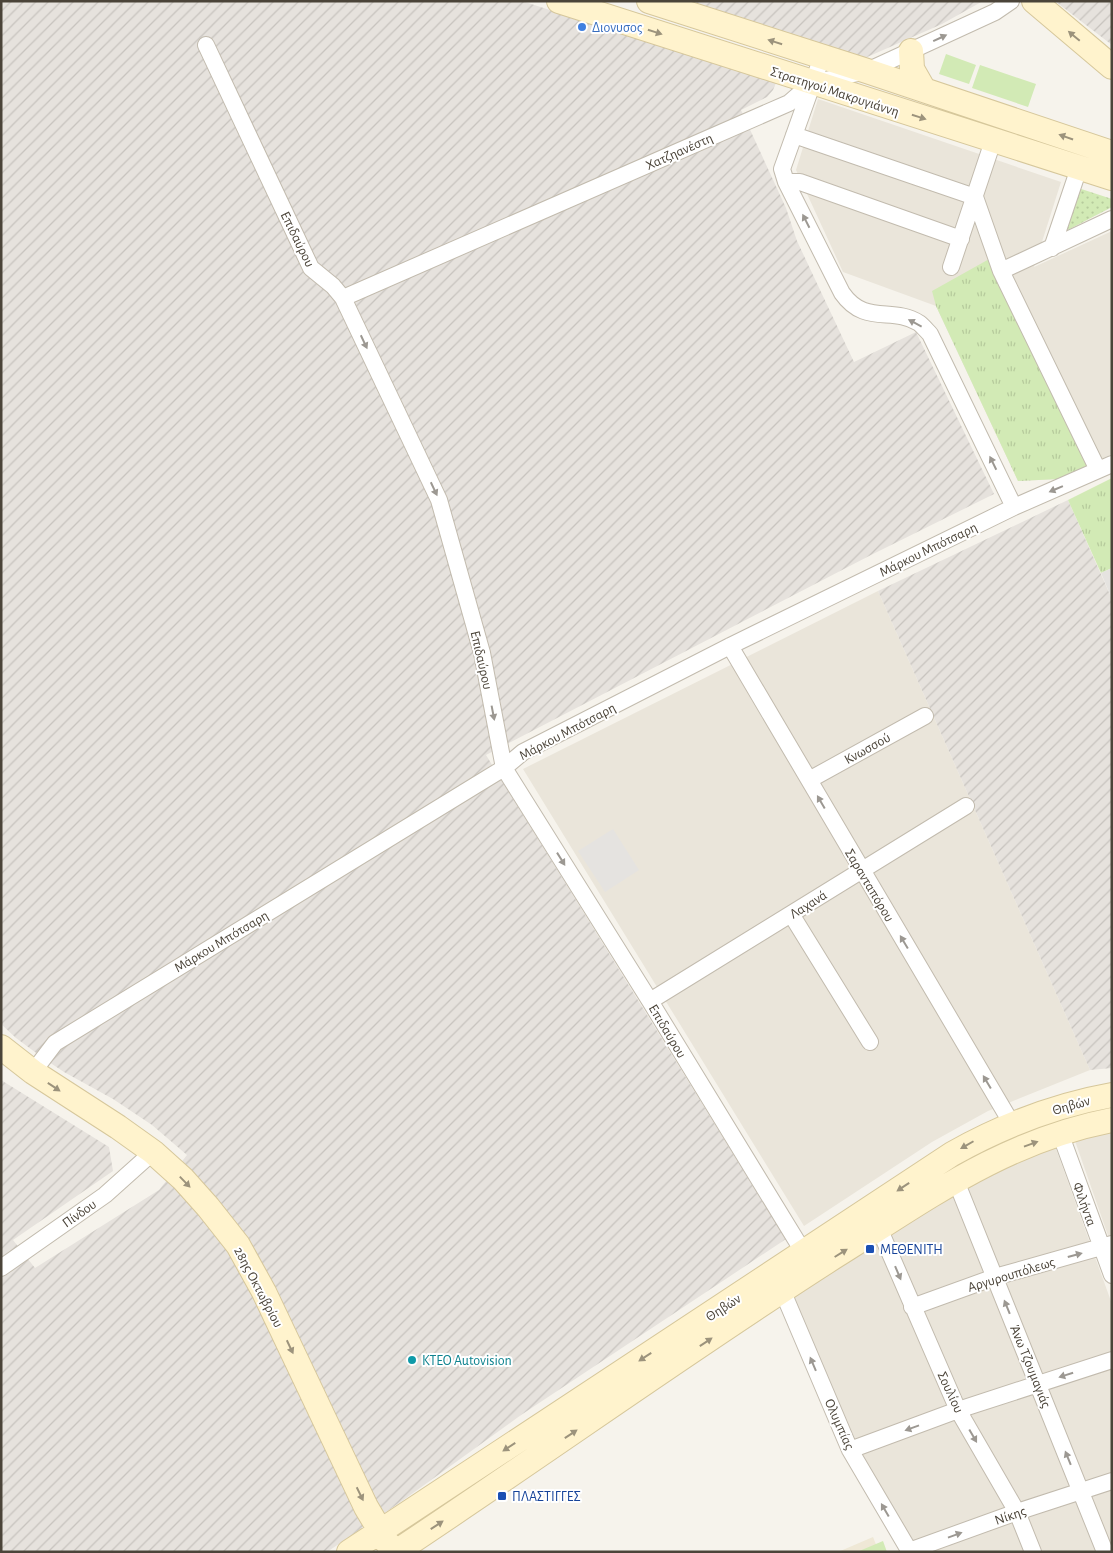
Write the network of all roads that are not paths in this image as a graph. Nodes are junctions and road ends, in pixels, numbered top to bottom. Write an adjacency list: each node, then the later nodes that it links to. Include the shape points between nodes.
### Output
1 (559, 1): 10 (street, Στρατηγού Μακρυγιάννη, one-way to 10)
2 (649, 1): 7 (street, Στρατηγού Μακρυγιάννη, one-way to 2)
3 (1010, 1): 6 (street, Χατζηανέστη, one-way to 3, via 995,12)
4 (1034, 1): 8 (street, one-way to 4)
5 (206, 45): 24 (street, Επιδαύρου, via 311,268)
6 (911, 51): 9 (street, Χατζηανέστη); 11 (street, via 912,69)
7 (822, 56): 9 (street, Στρατηγού Μακρυγιάννη); 10 (street)
8 (1112, 67)
9 (867, 71): 10 (street, Χατζηανέστη); 11 (street, Στρατηγού Μακρυγιάννη)
10 (812, 83): 12 (street); 13 (street, Στρατηγού Μακρυγιάννη, one-way to 13); 24 (street, Χατζηανέστη, via 790,103)
11 (924, 90): 14 (street, Στρατηγού Μακρυγιάννη, one-way to 11)
12 (794, 135): 17 (street, via 782,169); 18 (street)
13 (994, 141): 15 (street, Στρατηγού Μακρυγιάννη); 18 (street)
14 (1112, 153)
15 (1079, 168): 16 (street, Στρατηγού Μακρυγιάννη); 21 (street)
16 (1112, 178)
17 (786, 182): 20 (street, via 800,182); 26 (street, one-way to 17, via 930,334 907,318 868,313 849,302)
18 (975, 197): 20 (street); 23 (street)
19 (1112, 220): 21 (street)
20 (960, 239): 22 (street)
21 (1052, 248): 23 (street)
22 (951, 267)
23 (1001, 271): 25 (street)
24 (343, 298): 29 (street, Επιδαύρου, one-way to 29, via 439,500 482,653)
25 (1105, 467): 26 (street, Μάρκου Μπότσαρη, one-way to 26)
26 (1014, 507): 27 (street, Μάρκου Μπότσαρη)
27 (730, 646): 29 (street, Μάρκου Μπότσαρη, via 523,752); 30 (street, Σαρανταπόρου)
28 (925, 716): 30 (street, Κνωσσού)
29 (504, 768): 34 (street, Επιδαύρου, one-way to 34); 37 (street, Μάρκου Μπότσαρη, via 55,1043)
30 (809, 780): 32 (street, Σαρανταπόρου, one-way to 30)
31 (966, 806): 32 (street, Λαχανά)
32 (862, 870): 33 (street, Λαχανά); 40 (street, Σαρανταπόρου, one-way to 32)
33 (791, 914): 34 (street, Λαχανά); 35 (street)
34 (650, 1001): 46 (street, Επιδαύρου)
35 (870, 1042)
36 (1, 1047): 37 (street, 28ης Οκτωβρίου)
37 (32, 1072): 42 (street, 28ης Οκτωβρίου, one-way to 42)
38 (1112, 1095): 40 (street, Θηβών, via 1051,1110)
39 (1112, 1120): 41 (street, Θηβών)
40 (1012, 1124): 46 (street, Θηβών, one-way to 46, via 952,1154)
41 (1060, 1133): 43 (street, Θηβών, one-way to 41, via 990,1161); 45 (street, Φιλήντα)
42 (153, 1152): 47 (street, Πίνδου, via 105,1195); 59 (street, 28ης Οκτωβρίου, one-way to 59, via 183,1179 238,1246 264,1292)
43 (956, 1180): 44 (street, Θηβών); 49 (street, Άνω Τζουμαγιάς)
44 (879, 1228): 50 (street, Θηβών, one-way to 44); 51 (street, Σουλίου, one-way to 51)
45 (1106, 1246): 48 (street, Φιλήντα); 49 (street, Αργυρουπόλεως, one-way to 45)
46 (804, 1253): 59 (street, Θηβών, one-way to 59)
47 (1, 1268)
48 (1112, 1275)
49 (995, 1278): 51 (street, Αργυρουπόλεως); 53 (street, Άνω Τζουμαγιάς, one-way to 49)
50 (782, 1290): 55 (street, Ολυμπίας, one-way to 50); 61 (street, Θηβών, one-way to 50)
51 (912, 1307): 54 (street, Σουλίου)
52 (1112, 1360): 53 (street, one-way to 53)
53 (1038, 1384): 54 (street); 57 (street, Άνω Τζουμαγιάς, one-way to 53)
54 (958, 1410): 55 (street, one-way to 55); 58 (street, Σουλίου, one-way to 58)
55 (850, 1450): 62 (street, Ολυμπίας, one-way to 55)
56 (1112, 1482): 57 (street, Νίκης)
57 (1081, 1491): 58 (street, Νίκης); 64 (street, Άνω Τζουμαγιάς)
58 (1017, 1512): 62 (street, Νίκης, one-way to 58); 63 (street, Σουλίου)
59 (380, 1531): 60 (street, Θηβών); 61 (street, 28ης Οκτωβρίου)
60 (349, 1552)
61 (395, 1552)
62 (909, 1552)
63 (1033, 1552)
64 (1105, 1552)

